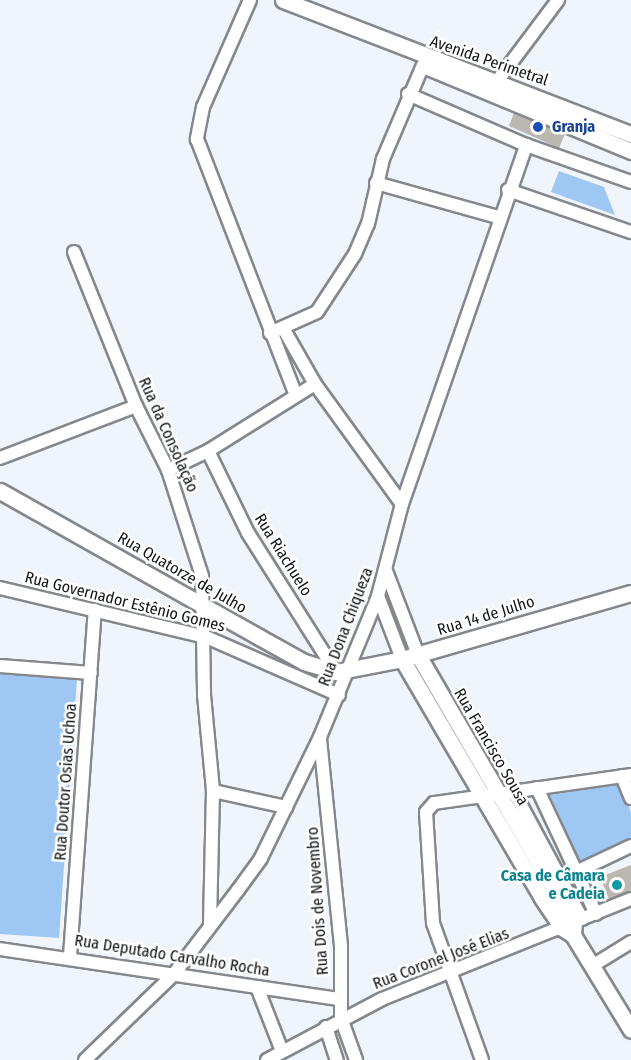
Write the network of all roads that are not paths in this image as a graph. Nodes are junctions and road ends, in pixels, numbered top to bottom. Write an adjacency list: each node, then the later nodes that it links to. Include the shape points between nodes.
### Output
1 (250, 0): 18 (street, via 202,107 197,138)
2 (283, 0): 4 (street)
3 (558, 0): 5 (street)
4 (420, 59): 5 (street, Avenida Perimetral); 6 (street); 7 (street, Avenida Perimetral)
5 (498, 80): 7 (street, Avenida Perimetral)
6 (408, 94): 9 (street); 12 (street)
7 (545, 106): 8 (street, Avenida Perimetral); 10 (street, Avenida Perimetral)
8 (631, 134)
9 (526, 145): 11 (street); 13 (street, Rua Dona Chiqueza)
10 (631, 151)
11 (631, 182)
12 (376, 183): 14 (street); 17 (street, via 368,224 355,254 317,312)
13 (508, 190): 14 (street, Rua Dona Chiqueza); 15 (street)
14 (498, 217): 26 (street, Rua Dona Chiqueza)
15 (631, 232)
16 (74, 252): 21 (street, Rua da Consolação)
17 (283, 328): 18 (street); 19 (street)
18 (270, 333): 20 (street)
19 (315, 384): 20 (street); 26 (street)
20 (296, 395): 22 (street)
21 (136, 406): 23 (street); 24 (street, Rua da Consolação)
22 (208, 452): 24 (street); 37 (street, Rua Riachuelo, via 248,533)
23 (0, 458)
24 (168, 470): 31 (street, Rua da Consolação, via 202,576)
25 (0, 491): 31 (street, Rua Quatorze de Julho)
26 (402, 504): 27 (street, Rua Dona Chiqueza)
27 (386, 571): 30 (street, Rua Dona Chiqueza); 34 (street, Rua Francisco Sousa)
28 (0, 588): 32 (street, Rua Governador Estênio Gomes)
29 (631, 593): 34 (street, Rua 14 de Julho)
30 (378, 596): 35 (street, Rua Francisco Sousa); 37 (street, Rua Dona Chiqueza)
31 (205, 606): 33 (street, Rua da Consolação); 37 (street, Rua Quatorze de Julho, via 304,662)
32 (95, 610): 33 (street, Rua Governador Estênio Gomes); 38 (street, Rua Doutor Osias Uchoa)
33 (206, 637): 39 (street, Rua Governador Estênio Gomes); 44 (street, Rua da Consolação, via 204,695)
34 (418, 655): 35 (street, Rua 14 de Julho); 40 (street, Rua Francisco Sousa)
35 (402, 659): 37 (street, Rua 14 de Julho); 40 (street, Rua Francisco Sousa)
36 (0, 666): 38 (street)
37 (343, 671): 39 (street, Rua Dona Chiqueza)
38 (91, 673): 57 (street, Rua Doutor Osias Uchoa)
39 (339, 695): 41 (street, Rua Dona Chiqueza)
40 (452, 730): 46 (street, Rua Francisco Sousa)
41 (320, 738): 48 (street, Rua Dona Chiqueza); 62 (street, Rua Dois de Novembro, via 341,947)
42 (626, 776): 43 (street); 47 (street)
43 (537, 788): 45 (street); 50 (street)
44 (213, 791): 48 (street); 53 (street, Rua da Consolação)
45 (514, 792): 46 (street); 54 (street, Rua Francisco Sousa)
46 (491, 796): 54 (street, Rua Francisco Sousa, via 548,896); 59 (street, via 434,803 426,812 430,907)
47 (631, 798)
48 (286, 807): 53 (street, Rua Dona Chiqueza, via 261,858)
49 (631, 846): 50 (street)
50 (576, 872): 52 (street)
51 (631, 898): 52 (street, Rua Coronel José Elias)
52 (596, 914): 54 (street, Rua Coronel José Elias)
53 (210, 926): 60 (street, Rua Dona Chiqueza)
54 (573, 926): 58 (street, Rua Francisco Sousa); 59 (street, Rua Coronel José Elias)
55 (631, 942): 58 (street)
56 (0, 948): 57 (street, Rua Deputado Carvalho Rocha)
57 (70, 956): 60 (street, Rua Deputado Carvalho Rocha)
58 (592, 966): 65 (street, Rua Francisco Sousa)
59 (450, 972): 63 (street, Rua Coronel José Elias); 71 (street)
60 (174, 974): 61 (street, Rua Deputado Carvalho Rocha); 67 (street, Rua Dona Chiqueza)
61 (257, 987): 62 (street, Rua Deputado Carvalho Rocha); 66 (street)
62 (339, 999): 63 (street, Rua Dois de Novembro)
63 (341, 1018): 64 (street, Rua Coronel José Elias); 70 (street, Rua Dois de Novembro)
64 (326, 1027): 66 (street, Rua Coronel José Elias); 69 (street)
65 (631, 1030)
66 (282, 1051): 68 (street, Rua Coronel José Elias)
67 (85, 1060)
68 (267, 1060)
69 (337, 1060)
70 (356, 1060)
71 (482, 1060)

